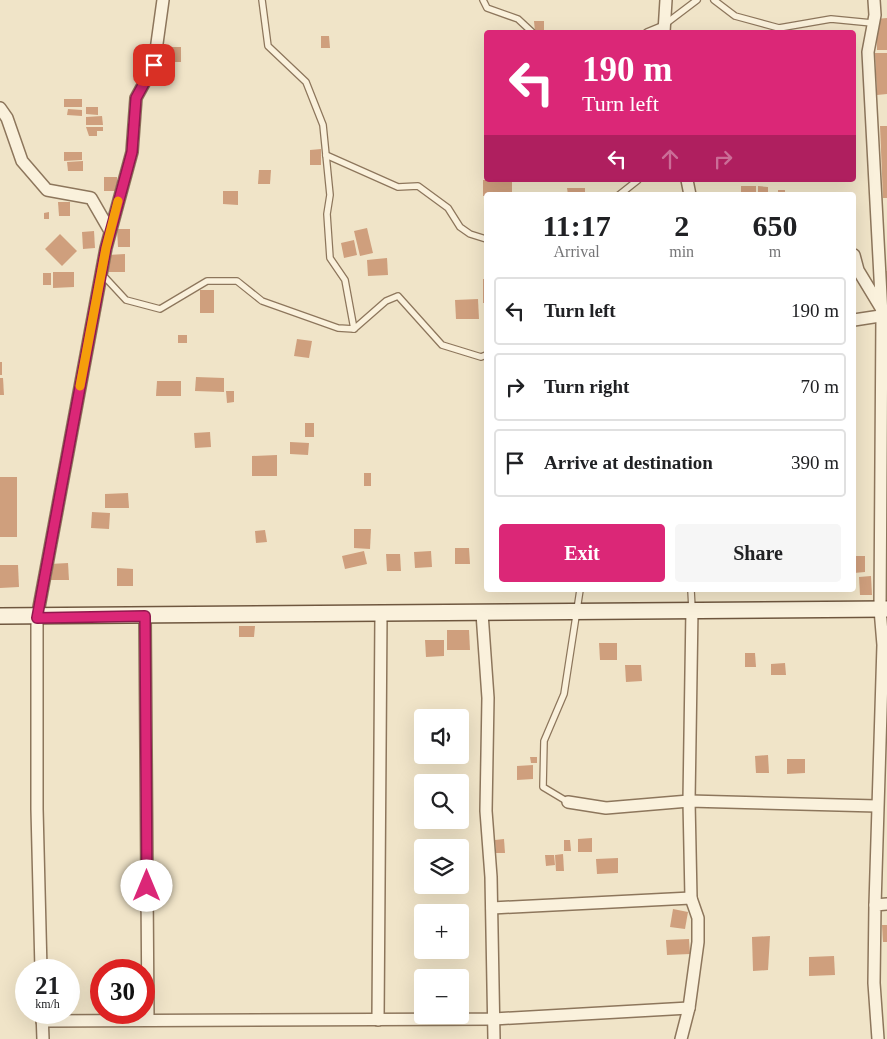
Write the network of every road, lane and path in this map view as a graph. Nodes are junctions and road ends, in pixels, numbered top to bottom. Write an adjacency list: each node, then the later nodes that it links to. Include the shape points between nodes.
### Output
1 (163, 0): 16 (street, via 154,65 136,98 132,152)
2 (262, 0): 13 (lane, via 268,46 306,82 323,125)
3 (483, 0): 11 (lane, via 487,8 518,19)
4 (666, 0): 10 (street)
5 (697, 0): 10 (lane)
6 (714, 0): 9 (lane, via 735,16 779,28 831,19)
7 (874, 0): 9 (street)
8 (887, 14): 9 (street)
9 (874, 19): 20 (street, via 868,52)
10 (664, 29)
11 (530, 30)
12 (0, 108): 16 (street, via 8,118 22,161 47,190 91,198)
13 (326, 155): 17 (lane, via 398,187 418,186 448,208 465,230); 22 (lane, via 330,258 345,280)
14 (635, 182): 15 (lane)
15 (623, 192)
16 (110, 231): 19 (street)
17 (484, 238)
18 (856, 262): 20 (street)
19 (101, 273): 22 (lane, via 126,300 160,309 207,281 237,281 262,300 338,328); 33 (street)
20 (883, 313): 21 (street); 27 (street)
21 (856, 320)
22 (354, 329): 23 (lane, via 386,301 398,296 442,345)
23 (484, 355)
24 (580, 592): 28 (lane)
25 (690, 592): 26 (lane)
26 (692, 609): 27 (street); 28 (street); 34 (street)
27 (884, 609): 36 (street)
28 (577, 612): 29 (street); 35 (lane, via 564,694 544,741 543,787)
29 (482, 613): 30 (street); 40 (street, via 488,698 486,811)
30 (381, 614): 32 (street); 45 (street)
31 (0, 616): 33 (street)
32 (145, 616): 33 (street); 42 (street)
33 (37, 618): 41 (street)
34 (689, 801): 35 (street, via 606,808); 36 (street); 37 (street)
35 (568, 802)
36 (878, 806): 38 (street)
37 (691, 898): 40 (street); 43 (street, via 698,918 698,942)
38 (875, 904): 39 (street); 48 (street, via 874,983)
39 (887, 904)
40 (492, 908): 46 (street)
41 (41, 959)
42 (148, 959)
43 (689, 1008): 46 (street); 51 (street)
44 (155, 1020): 45 (street)
45 (378, 1020): 46 (street)
46 (494, 1020): 50 (street)
47 (42, 1024): 49 (street)
48 (883, 1025): 52 (street)
49 (43, 1039)
50 (494, 1039)
51 (681, 1039)
52 (878, 1039)

